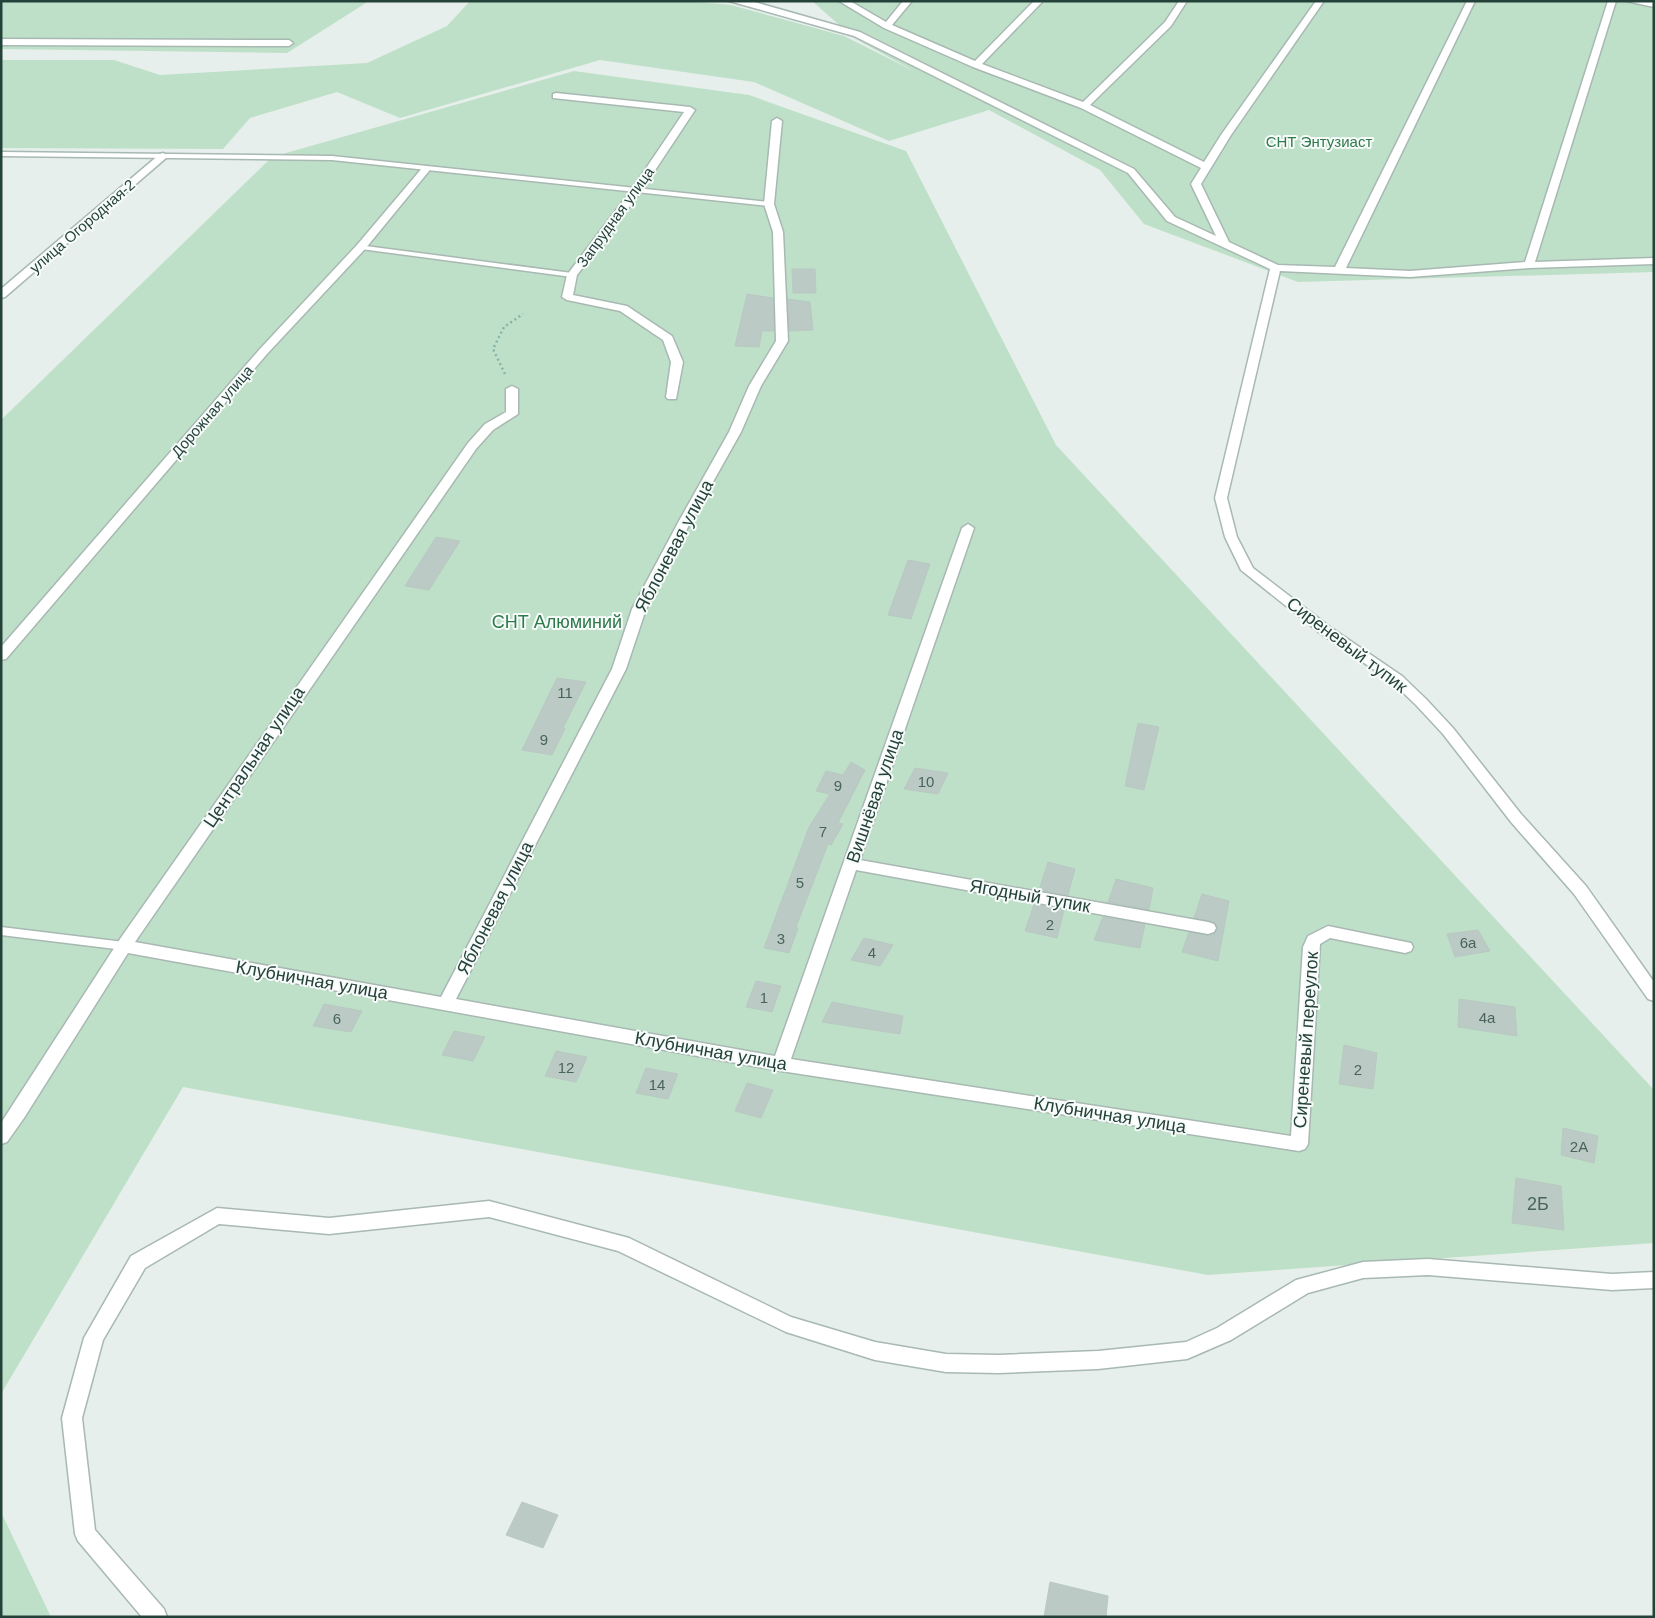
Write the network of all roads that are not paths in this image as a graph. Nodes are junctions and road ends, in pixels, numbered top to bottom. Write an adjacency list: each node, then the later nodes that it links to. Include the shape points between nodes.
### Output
1 (733, 1): 10 (street)
2 (842, 1): 12 (street)
3 (908, 1): 12 (street)
4 (1039, 1): 15 (street)
5 (1183, 1): 17 (street, via 1168,24)
6 (1320, 1): 21 (street)
7 (1471, 1): 30 (street)
8 (1612, 1): 28 (street)
9 (1630, 1): 11 (street)
10 (744, 2): 25 (street, via 857,34 1131,171 1171,219)
11 (1654, 5)
12 (887, 26): 15 (street)
13 (1, 42): 14 (street)
14 (289, 43)
15 (976, 65): 17 (street)
16 (556, 96): 23 (street, Запрудная улица, via 690,110)
17 (1084, 106): 21 (street)
18 (776, 121): 24 (street, Яблоневая улица)
19 (1, 154): 20 (lane)
20 (163, 156): 22 (lane, via 332,158); 32 (street, улица Огородная-2)
21 (1206, 167): 25 (street, via 1196,184)
22 (426, 169): 23 (lane); 26 (street, Дорожная улица)
23 (636, 191): 24 (lane); 31 (street, Запрудная улица)
24 (769, 204): 43 (street, Яблоневая улица, via 778,232 782,341 644,600 619,669)
25 (1225, 244): 29 (street)
26 (361, 247): 31 (lane); 36 (street, Дорожная улица, via 263,352)
27 (1654, 262): 28 (street)
28 (1529, 265): 30 (street, via 1410,274)
29 (1276, 268): 30 (street); 42 (street, Сиреневый тупик, via 1221,498 1230,537 1248,570 1324,630 1397,679 1448,731 1516,818 1580,890)
30 (1339, 271)
31 (572, 275): 34 (street, Запрудная улица, via 567,297 623,308 668,338 677,362)
32 (1, 295)
33 (512, 388): 40 (street, Центральная улица, via 512,414 490,427 472,446 349,618)
34 (672, 397)
35 (968, 528): 37 (street, Вишнёвая улица)
36 (1, 656)
37 (851, 864): 38 (street, Ягодный тупик); 44 (street, Вишнёвая улица)
38 (1208, 928)
39 (1, 931): 40 (lane)
40 (124, 946): 43 (street, Клубничная улица); 45 (street, Центральная улица)
41 (1405, 947): 46 (street, Сиреневый переулок, via 1328,932 1314,940)
42 (1654, 995)
43 (445, 1004): 44 (street, Клубничная улица)
44 (780, 1064): 46 (street, Клубничная улица)
45 (1, 1137)
46 (1299, 1144)
47 (1654, 1280): 48 (street, via 1612,1282 1428,1267 1364,1270 1303,1286 1224,1334 1187,1350 1098,1360 946,1363 875,1351 786,1324 622,1244 489,1210 329,1226 217,1216 138,1262 94,1338 72,1418 86,1534)
48 (156, 1617)

